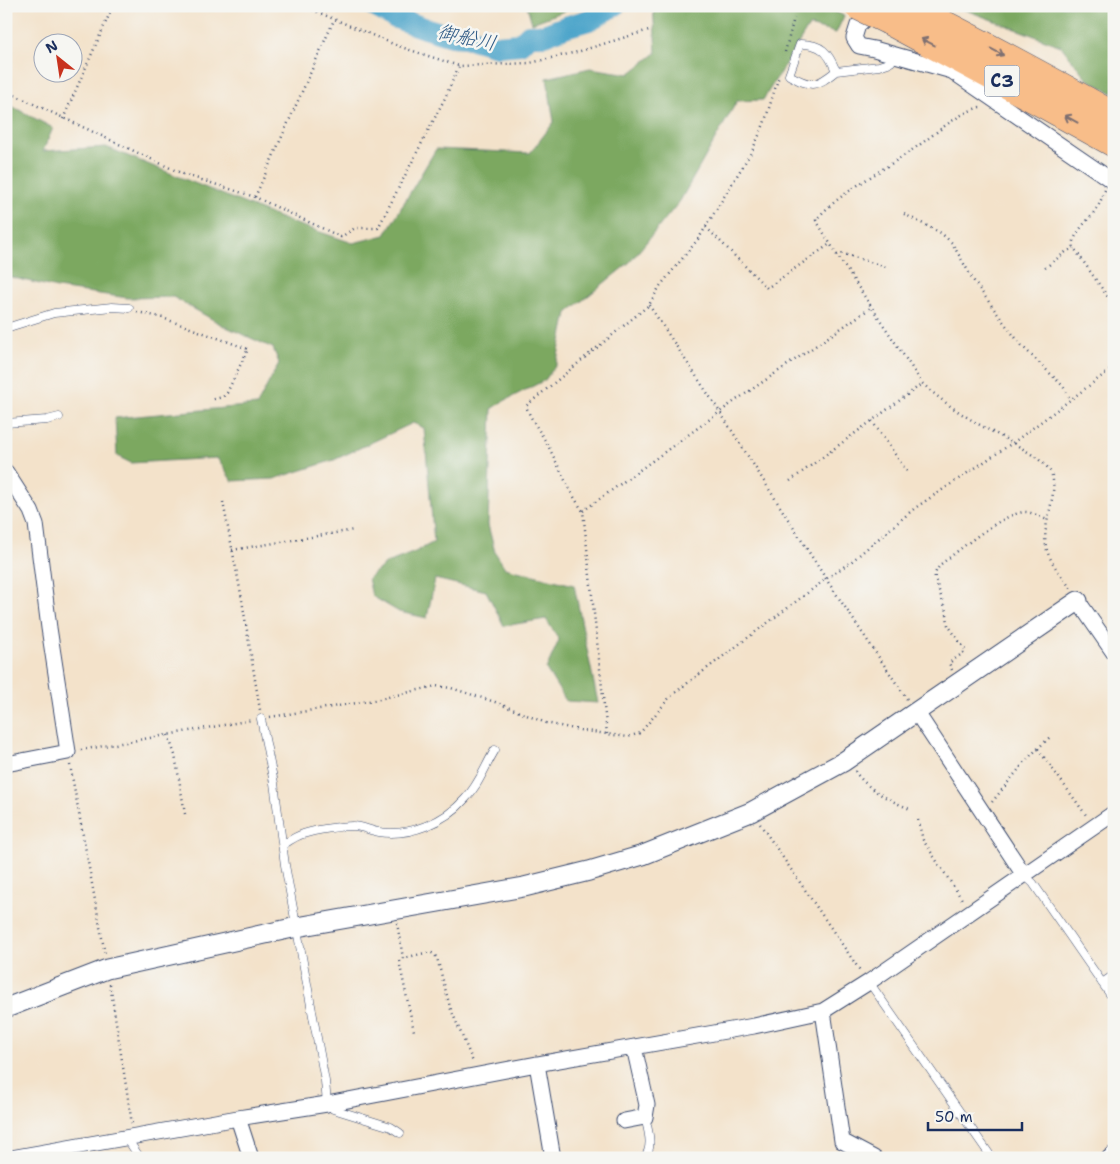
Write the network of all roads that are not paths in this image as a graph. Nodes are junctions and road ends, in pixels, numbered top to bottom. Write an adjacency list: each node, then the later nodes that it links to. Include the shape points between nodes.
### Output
1 (858, 6): 2 (highway, C3, bridge)
2 (892, 11): 3 (street, via 858,25 854,38 859,46); 5 (highway, C3, one-way to 5, via 957,30); 6 (highway, C3, one-way to 2, via 970,64)
3 (895, 55): 4 (lane, via 891,62 879,66); 7 (street, via 952,71)
4 (836, 72): 4 (lane, via 822,49 813,44 800,44 789,75 814,85)
5 (1114, 116)
6 (1114, 143)
7 (1112, 181)
8 (129, 308): 9 (lane, via 54,313)
9 (6, 328)
10 (59, 416): 11 (lane)
11 (6, 423)
12 (6, 472): 18 (street, via 36,524 48,628 68,752)
13 (1078, 601): 14 (street); 15 (street)
14 (1114, 653)
15 (917, 713): 21 (street); 22 (street, via 848,758 752,812 643,855 524,887)
16 (261, 719): 20 (lane)
17 (495, 750): 20 (lane, via 478,783 466,798 454,810 432,822 401,834 352,826 302,834)
18 (6, 764)
19 (1114, 813): 21 (street)
20 (283, 845): 22 (lane)
21 (1024, 875): 24 (street); 25 (lane)
22 (297, 927): 27 (street, via 108,969); 31 (lane)
23 (1114, 975): 25 (lane)
24 (869, 982): 28 (street); 44 (lane)
25 (1102, 983): 26 (lane)
26 (1114, 1000)
27 (6, 1008)
28 (823, 1011): 29 (street); 43 (street, via 842,1141)
29 (634, 1047): 30 (street); 32 (street, via 647,1105)
30 (538, 1064): 31 (street); 41 (street)
31 (329, 1104): 33 (street); 35 (lane, via 333,1109 391,1127)
32 (645, 1117): 34 (street); 42 (lane, via 650,1141)
33 (238, 1118): 36 (street); 40 (street)
34 (624, 1121)
35 (400, 1133)
36 (129, 1137): 38 (street); 39 (lane)
37 (1114, 1154): 45 (street)
38 (11, 1158)
39 (140, 1158)
40 (251, 1158)
41 (553, 1158)
42 (644, 1158)
43 (874, 1158)
44 (992, 1158)
45 (1109, 1158)

